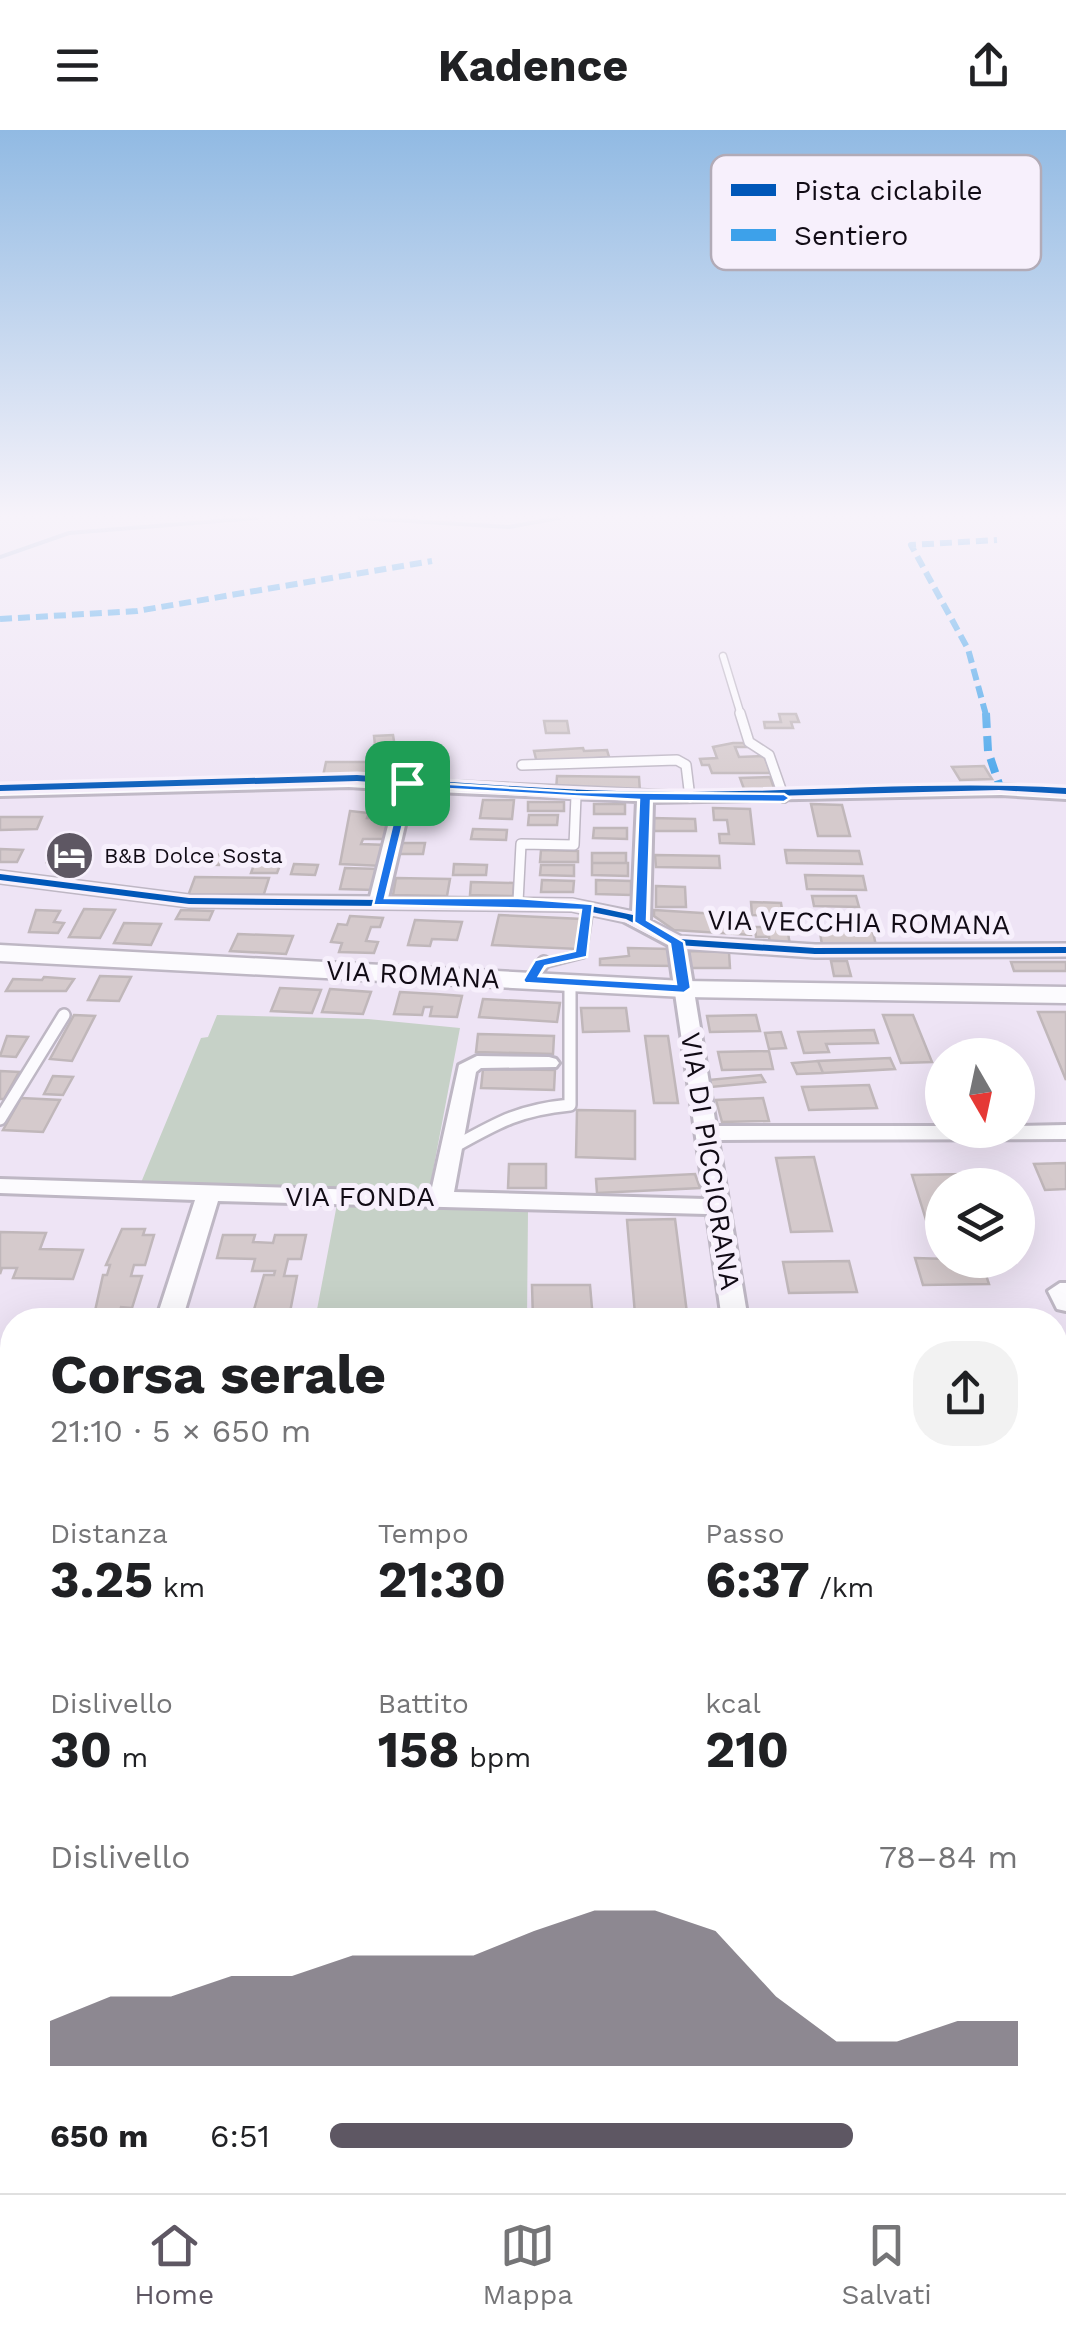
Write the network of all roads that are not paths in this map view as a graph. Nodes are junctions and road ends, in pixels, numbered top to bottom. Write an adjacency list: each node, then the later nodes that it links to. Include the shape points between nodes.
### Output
1 (723, 656): 9 (lane, via 748,742 768,755)
2 (522, 765): 8 (lane, via 678,760 686,765)
3 (407, 783): 4 (street); 6 (street); 11 (street)
4 (0, 790)
5 (1066, 794): 9 (street)
6 (576, 796): 7 (street); 12 (lane, via 574,845 521,844)
7 (645, 797): 8 (street); 14 (street)
8 (690, 798): 9 (street)
9 (784, 798)
10 (0, 877): 11 (street, VIA VECCHIA ROMANA, via 151,899)
11 (378, 902): 12 (street, VIA VECCHIA ROMANA)
12 (518, 902): 13 (street, VIA VECCHIA ROMANA)
13 (588, 907): 14 (street, VIA VECCHIA ROMANA); 18 (lane, via 582,954 540,962)
14 (641, 922): 15 (street, VIA VECCHIA ROMANA)
15 (677, 942): 16 (street, VIA VECCHIA ROMANA, via 814,951); 20 (street, VIA DI PICCIORANA)
16 (1066, 950)
17 (0, 952): 18 (main road, VIA ROMANA)
18 (530, 980): 19 (main road, VIA ROMANA)
19 (570, 982): 20 (main road, VIA ROMANA); 27 (lane, via 570,1105 505,1118)
20 (684, 988): 21 (main road, VIA ROMANA); 26 (street, VIA DI PICCIORANA)
21 (1066, 996)
22 (64, 1015): 24 (lane)
23 (549, 1062): 27 (street, via 468,1066)
24 (0, 1119)
25 (1066, 1132): 26 (street)
26 (708, 1133): 31 (street, VIA DI PICCIORANA)
27 (451, 1149): 30 (street)
28 (0, 1186): 29 (street, VIA FONDA)
29 (208, 1196): 30 (street, VIA FONDA); 34 (street)
30 (442, 1196): 31 (street, VIA FONDA)
31 (720, 1207): 35 (street, VIA DI PICCIORANA)
32 (1066, 1290): 33 (street, via 1060,1291)
33 (1066, 1303)
34 (173, 1308)
35 (733, 1308)

